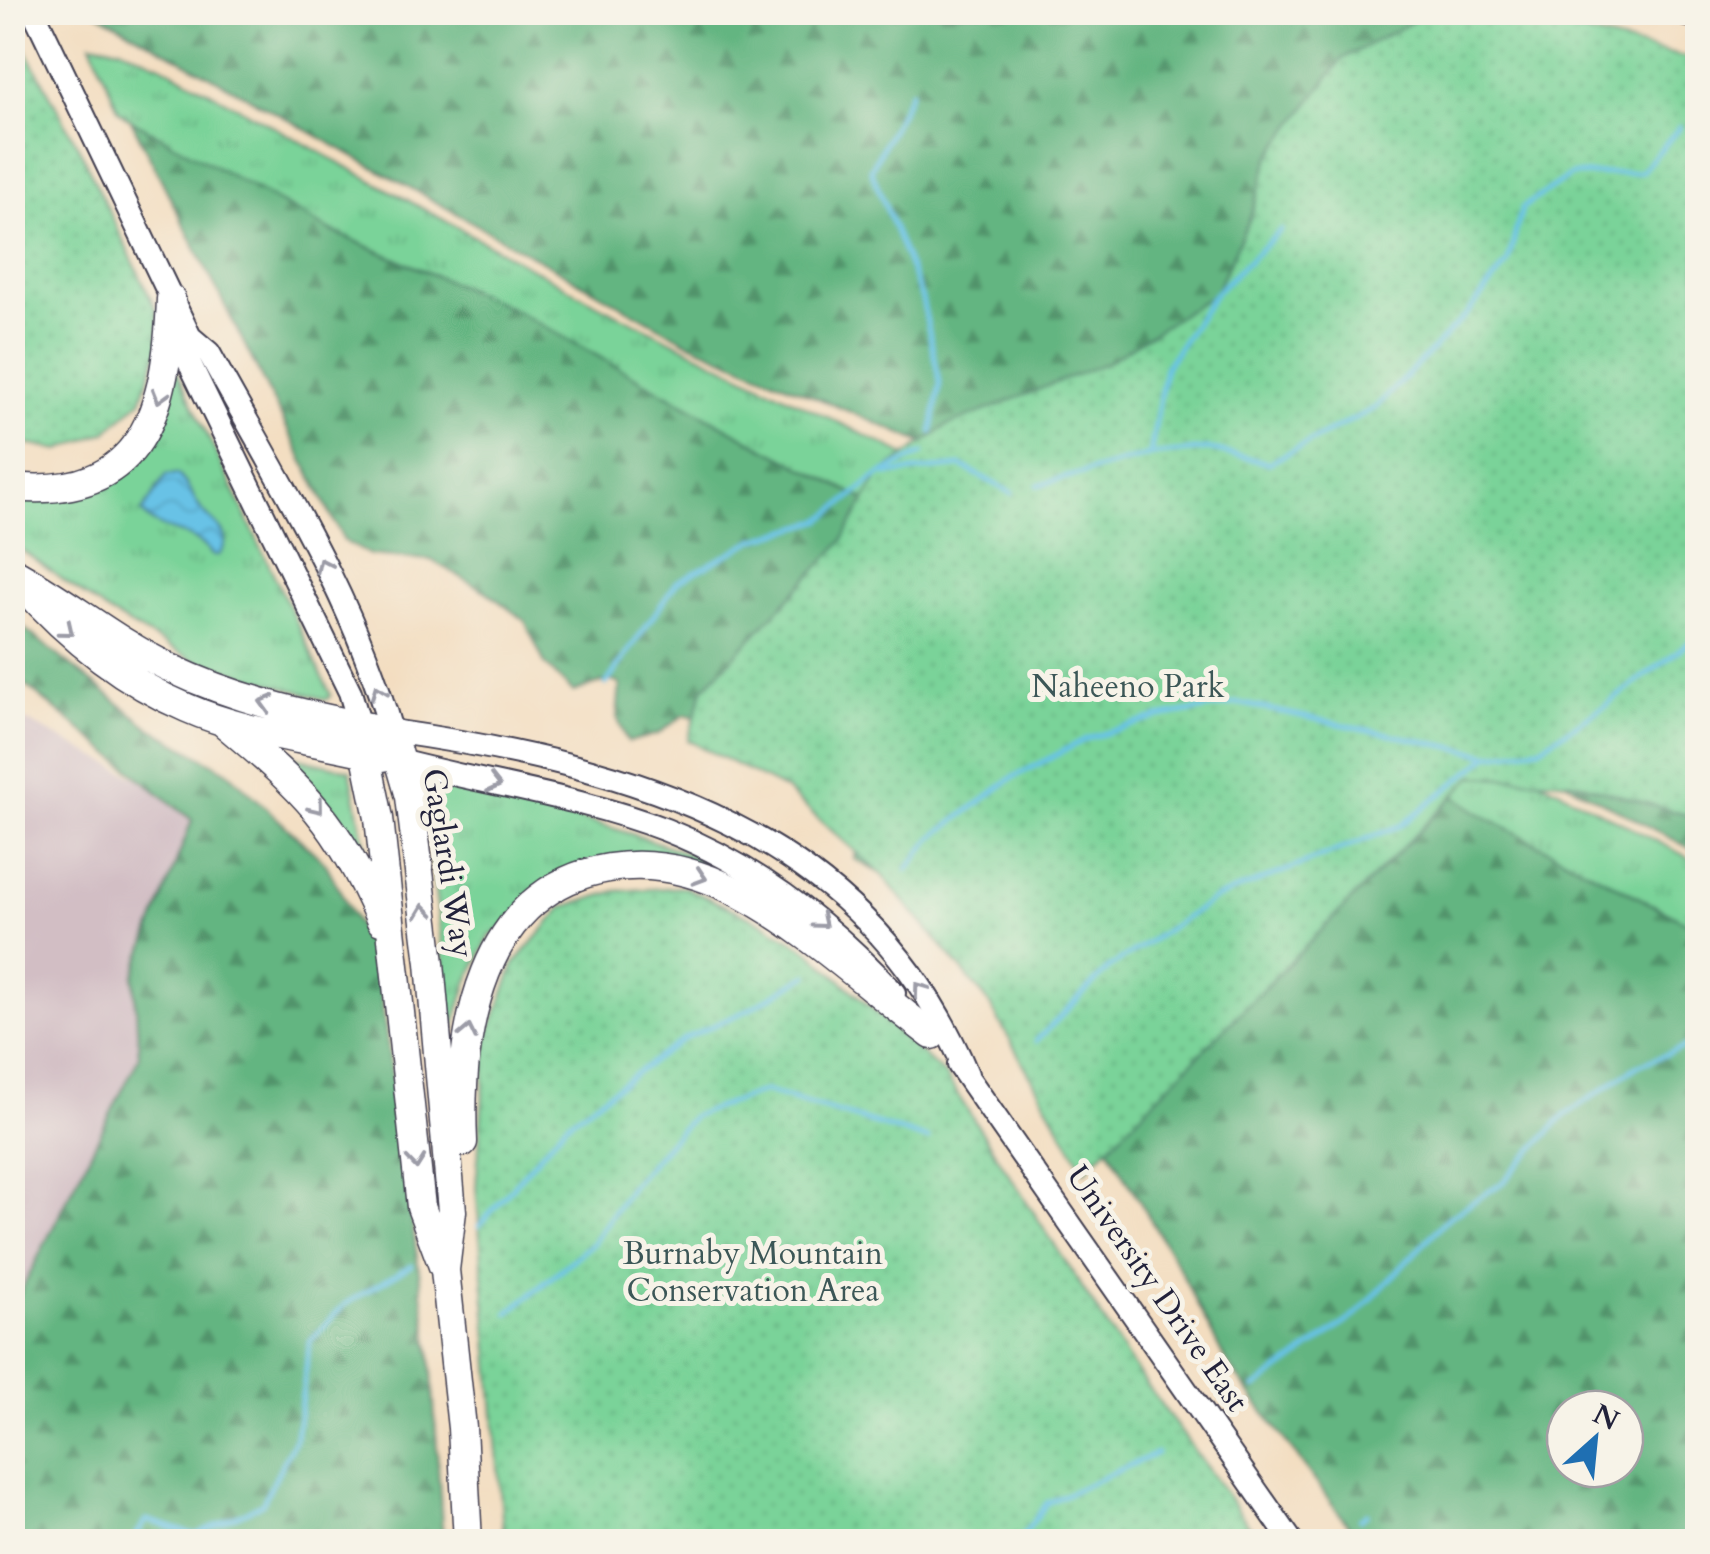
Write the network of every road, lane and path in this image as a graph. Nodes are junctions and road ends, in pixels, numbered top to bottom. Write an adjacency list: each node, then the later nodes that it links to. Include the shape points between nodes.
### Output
1 (34, 12): 4 (street, Gaglardi Way)
2 (1670, 12): 3 (street)
3 (1698, 16)
4 (171, 300): 5 (street, Gaglardi Way); 6 (main road, one-way to 6, via 162,398 131,450 80,484)
5 (190, 337): 9 (street, Gaglardi Way, via 190,362 350,692); 10 (street, Gaglardi Way, one-way to 5, via 364,653 312,542 209,353)
6 (12, 487)
7 (12, 572): 8 (main road, one-way to 8, via 93,651 162,696); 9 (main road, University Drive East, one-way to 7, via 252,699 170,668)
8 (219, 719): 11 (main road, University Drive East); 13 (main road, one-way to 13, via 309,796 333,826)
9 (360, 726): 10 (main road, University Drive East); 11 (main road, Gaglardi Way)
10 (391, 731): 12 (main road, Gaglardi Way); 15 (street, University Drive East, one-way to 10, via 948,1028 887,945 838,894 756,834 625,780)
11 (369, 753): 12 (main road, University Drive East); 13 (main road, Gaglardi Way)
12 (399, 761): 14 (street, University Drive East, one-way to 14, via 608,811 705,848 799,903 858,953); 16 (main road, Gaglardi Way, one-way to 12, via 430,962 410,798)
13 (393, 948): 17 (main road, Gaglardi Way, one-way to 17, via 422,1208)
14 (932, 1035): 15 (street, University Drive East); 16 (main road, one-way to 14, via 464,1170 460,1083 488,965 527,907 587,872 629,864 666,868 736,892)
15 (967, 1074): 19 (street, University Drive East)
16 (449, 1194): 17 (main road, Gaglardi Way)
17 (445, 1270): 18 (main road, Gaglardi Way)
18 (468, 1542)
19 (1292, 1542)

